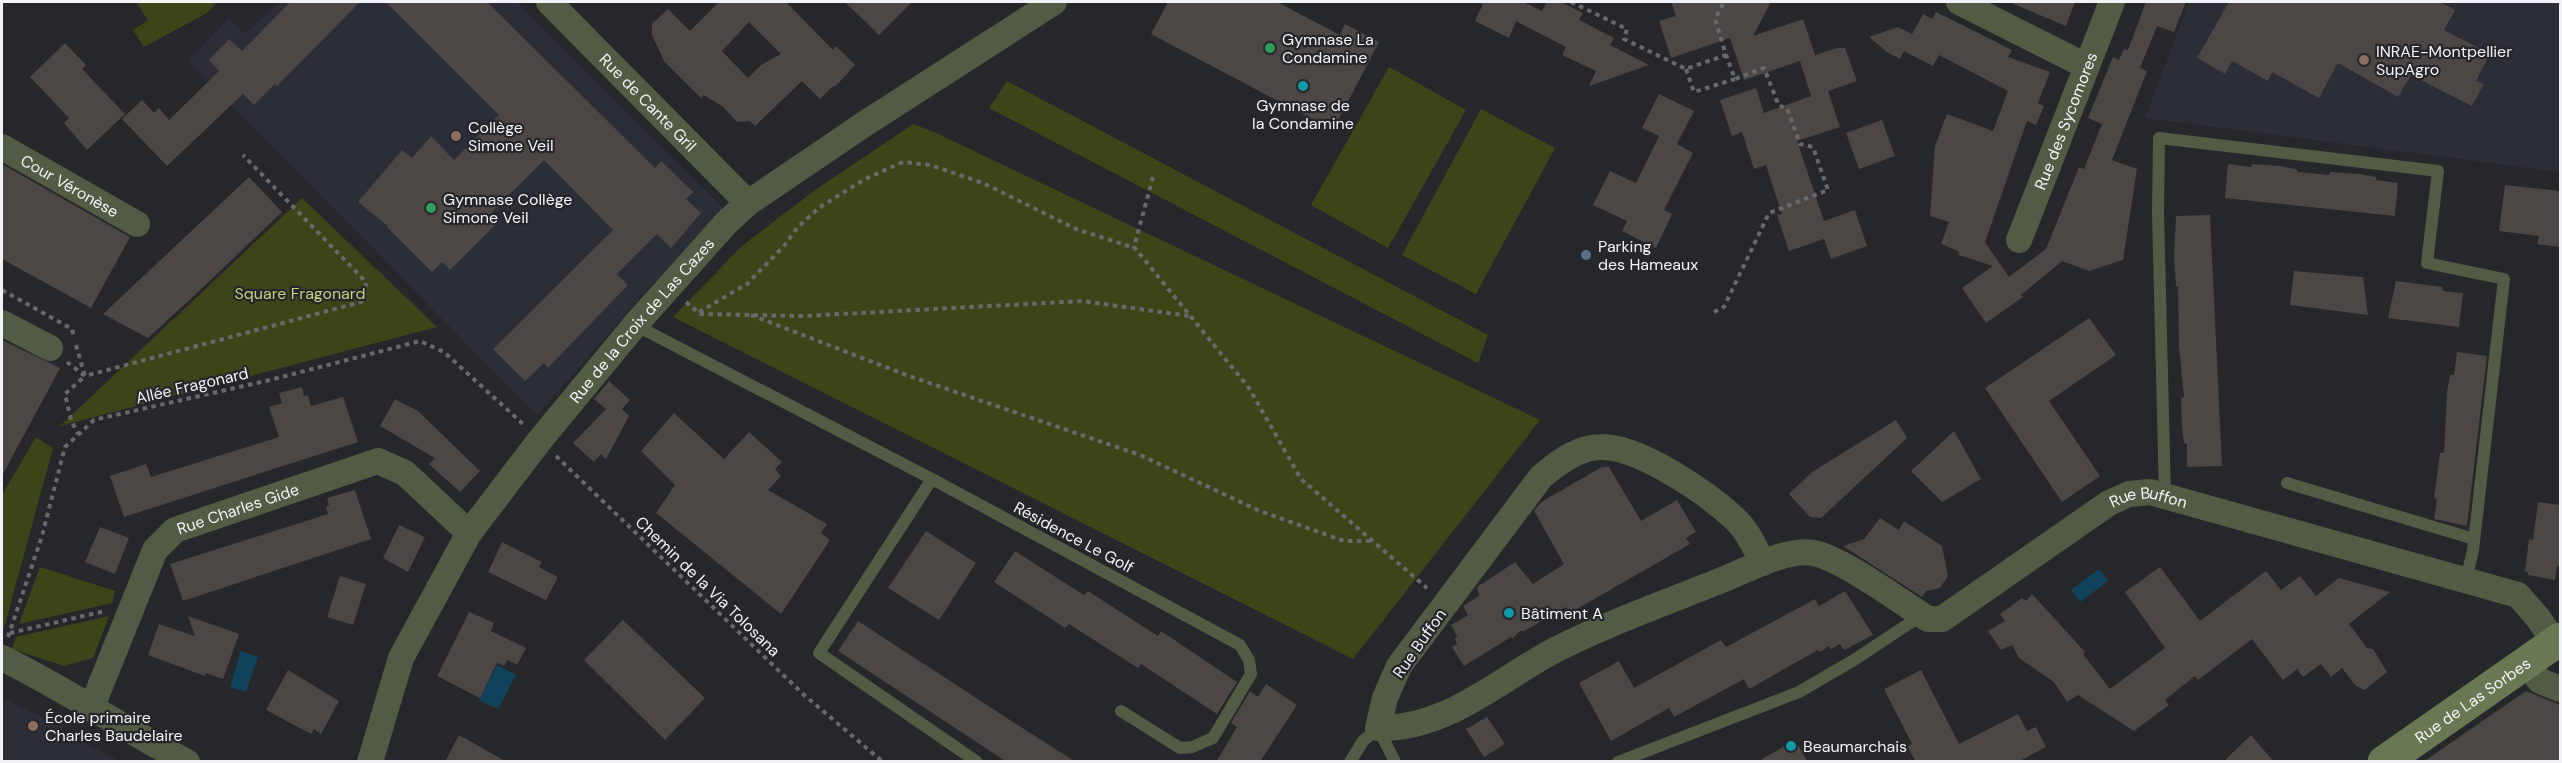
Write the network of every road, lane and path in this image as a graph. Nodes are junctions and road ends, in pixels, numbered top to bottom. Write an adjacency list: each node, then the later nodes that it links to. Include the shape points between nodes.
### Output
1 (549, 2): 14 (street, Rue de Cante Gril)
2 (1053, 2): 14 (street, Rue de la Croix de Las Cazes)
3 (1571, 2): 9 (path, via 1627,29 1624,39)
4 (1724, 2): 7 (path, via 1715,19)
5 (1959, 2): 8 (street)
6 (2112, 2): 8 (street, Rue des Sycomores)
7 (1726, 56): 9 (path); 10 (path)
8 (2086, 66): 16 (street, Rue des Sycomores)
9 (1686, 69): 10 (path, via 1694,92)
10 (1735, 79): 19 (path, via 1764,68 1779,106 1787,108 1800,144 1813,147 1828,190 1769,213 1724,307)
11 (2, 147): 15 (street, Cour Véronèse)
12 (243, 155): 25 (path, via 366,282 361,302 85,376)
13 (1153, 177): 17 (path)
14 (748, 204): 24 (street, Rue de la Croix de Las Cazes, via 727,222)
15 (137, 224)
16 (2019, 240)
17 (1135, 248): 20 (path, via 1076,229 983,183 930,165 903,162 819,207 747,284); 22 (path)
18 (679, 296): 20 (path)
19 (1714, 312)
20 (699, 313): 21 (path)
21 (752, 315): 22 (path, via 804,316 1082,301); 33 (path, via 909,376 1140,455 1260,511 1344,541)
22 (1191, 317): 33 (path, via 1249,388 1301,479)
23 (2, 323): 25 (street)
24 (635, 325): 27 (street, Rue de la Croix de Las Cazes); 28 (lane, Résidence Le Golf)
25 (50, 348)
26 (521, 422): 27 (path, Chemin de la Via Tolosana); 39 (path, Allée Fragonard, via 444,352 420,341 94,420 65,447 42,536)
27 (540, 440): 31 (street, Rue de la Croix de Las Cazes); 49 (path, Chemin de la Via Tolosana, via 803,694)
28 (932, 479): 45 (lane, Résidence Le Golf, via 1240,645 1249,660 1251,674 1213,738 1202,743 1180,748); 50 (lane, via 819,653)
29 (2287, 483): 32 (lane)
30 (2165, 496): 32 (lane, via 2159,138 2438,171 2427,263 2504,279); 36 (street, Rue Buffon); 38 (street, Rue Buffon, via 2150,492 2129,494 2109,503 1942,619)
31 (470, 532): 37 (street, Rue Charles Gide, via 405,473 378,461 175,530 155,550); 48 (street, Rue de la Croix de Las Cazes, via 400,658)
32 (2474, 539): 36 (lane)
33 (1371, 541): 35 (path)
34 (1762, 563): 38 (street, via 1799,553 1823,556); 46 (street, via 1554,651 1447,714 1395,729); 46 (street, Rue Buffon, via 1737,520 1681,478 1635,454 1600,446 1558,461 1541,477 1399,666)
35 (1406, 571)
36 (2466, 580): 40 (street, Rue Buffon, via 2518,595)
37 (133, 604): 39 (path); 44 (street, Rue Charles Gide)
38 (1922, 615): 53 (lane, via 1799,692)
39 (10, 633): 41 (path, Allée Fragonard)
40 (2558, 641): 42 (street, Rue de Las Sorbes)
41 (4, 650): 44 (street)
42 (2526, 664): 43 (street, via 2540,681); 54 (street, Rue de Las Sorbes)
43 (2560, 689)
44 (91, 709): 47 (street)
45 (1121, 711)
46 (1378, 728): 51 (lane, via 1363,741); 52 (lane)
47 (187, 762)
48 (370, 762)
49 (883, 762)
50 (977, 762)
51 (1350, 762)
52 (1395, 762)
53 (1618, 762)
54 (2384, 762)

